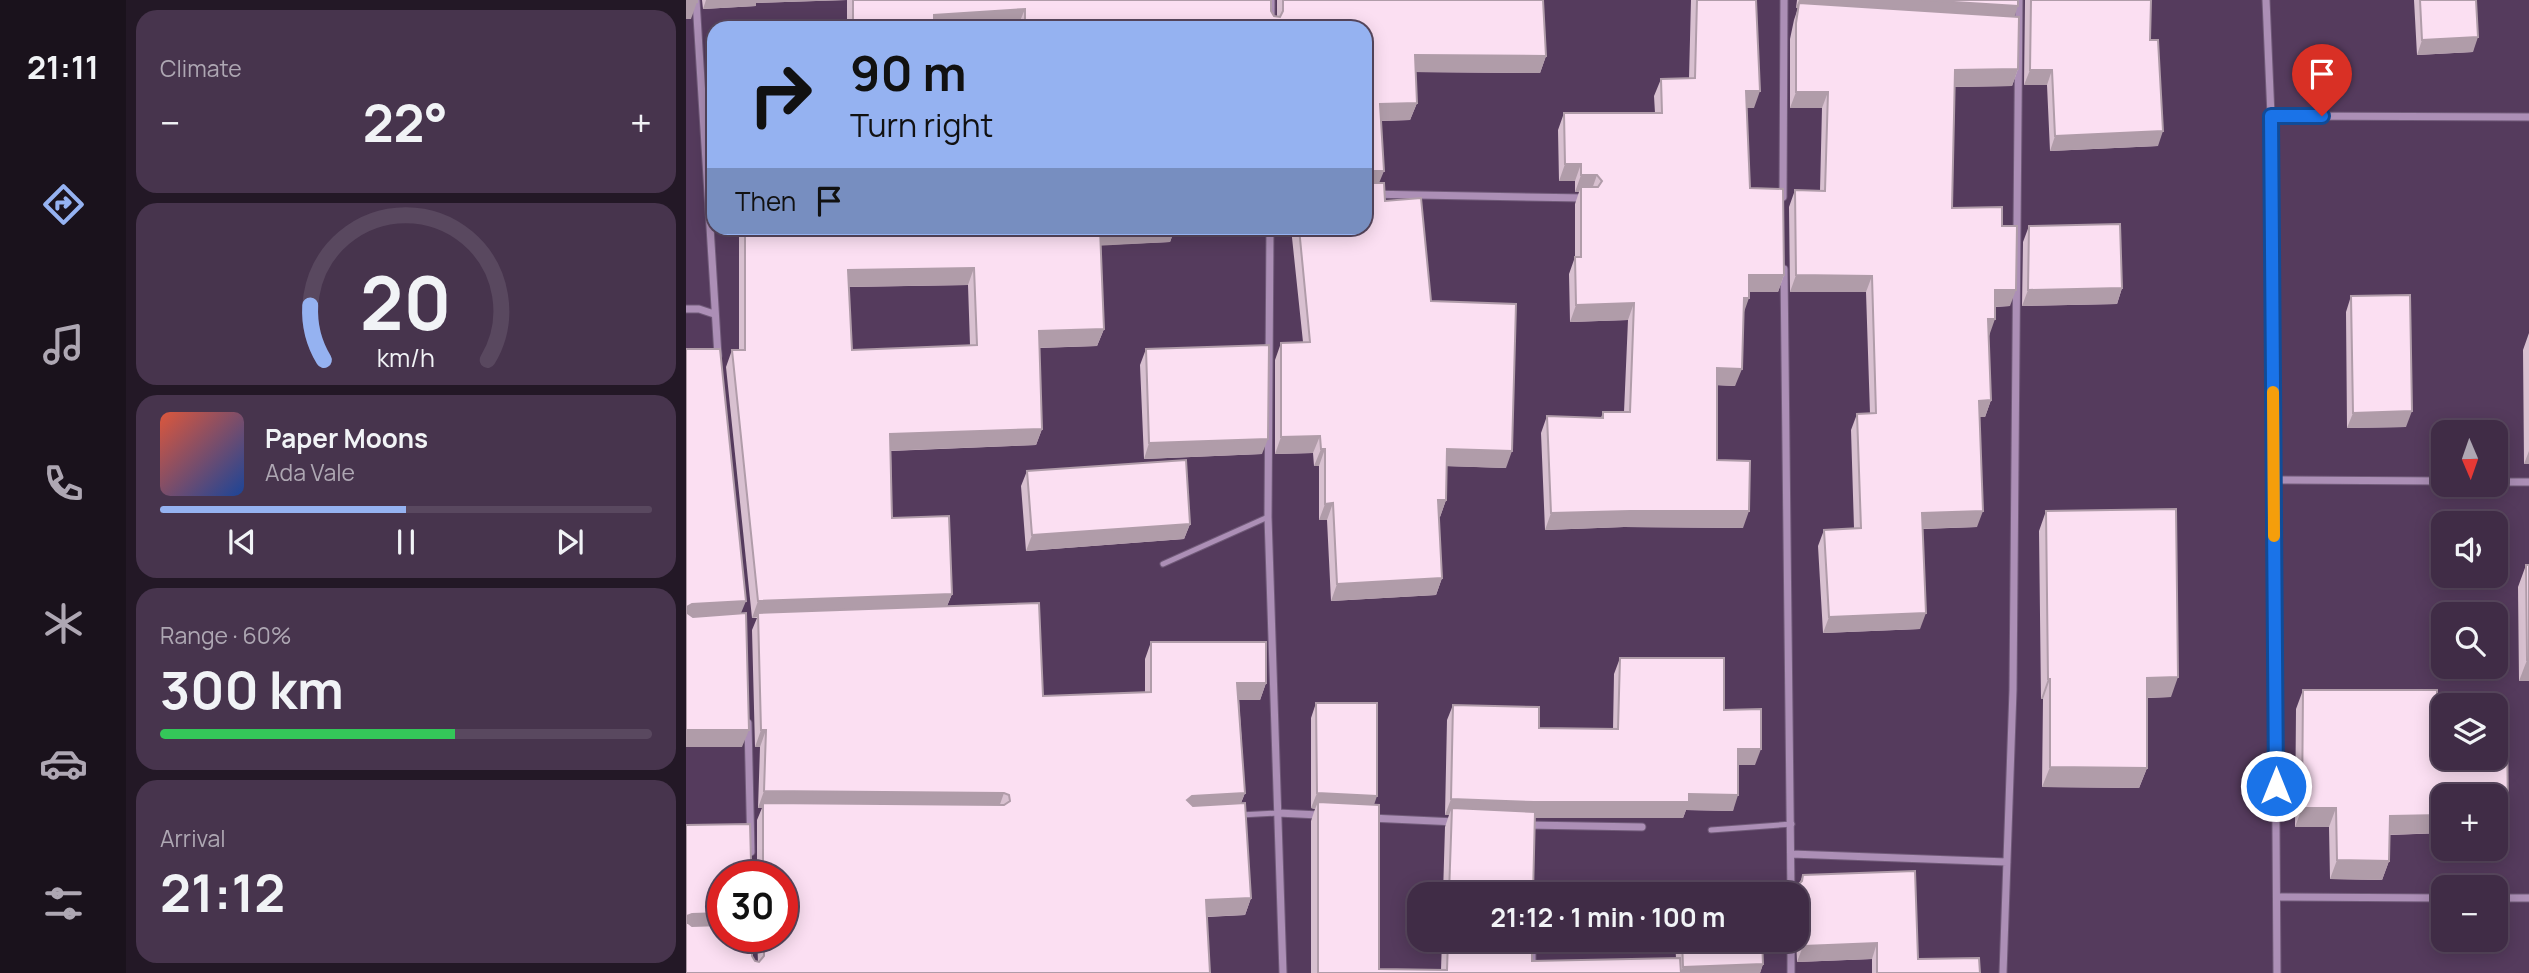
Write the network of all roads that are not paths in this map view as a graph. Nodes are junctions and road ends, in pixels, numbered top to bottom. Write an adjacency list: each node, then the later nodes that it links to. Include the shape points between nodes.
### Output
1 (696, 0): 13 (street)
2 (1271, 0): 8 (street)
3 (1784, 0): 6 (street)
4 (2019, 0): 10 (street)
5 (2266, 0): 11 (street)
6 (1784, 13): 7 (street); 16 (street)
7 (1798, 13)
8 (1271, 21)
9 (2006, 27): 10 (street)
10 (2019, 28): 43 (street, via 2013,690)
11 (2271, 116): 12 (street); 23 (street)
12 (2529, 117)
13 (707, 192)
14 (1372, 194): 15 (street)
15 (1590, 198)
16 (1783, 205)
17 (709, 235): 21 (street)
18 (1270, 235): 27 (street)
19 (1784, 260): 38 (street)
20 (686, 309): 21 (street)
21 (714, 314): 22 (street)
22 (719, 368)
23 (2273, 480): 24 (street); 45 (street)
24 (2431, 481)
25 (2508, 482): 26 (street)
26 (2529, 482)
27 (1268, 517): 28 (lane); 30 (street)
28 (1163, 564)
29 (748, 719): 31 (street)
30 (1278, 813): 33 (lane); 34 (street); 51 (street)
31 (751, 814): 32 (street); 42 (street)
32 (765, 814)
33 (1239, 815)
34 (1334, 816)
35 (1362, 817): 36 (street)
36 (1460, 822)
37 (1514, 824): 39 (street)
38 (1792, 824): 40 (lane); 41 (street)
39 (1642, 827)
40 (1711, 830)
41 (1791, 853): 43 (street); 44 (street)
42 (751, 861)
43 (2007, 862): 54 (street)
44 (1791, 882)
45 (2277, 897): 46 (street); 55 (street)
46 (2431, 898)
47 (2508, 898): 48 (street)
48 (2529, 898)
49 (1532, 952): 52 (street)
50 (1791, 952): 53 (street)
51 (1283, 973)
52 (1532, 973)
53 (1791, 973)
54 (2003, 973)
55 (2277, 973)

